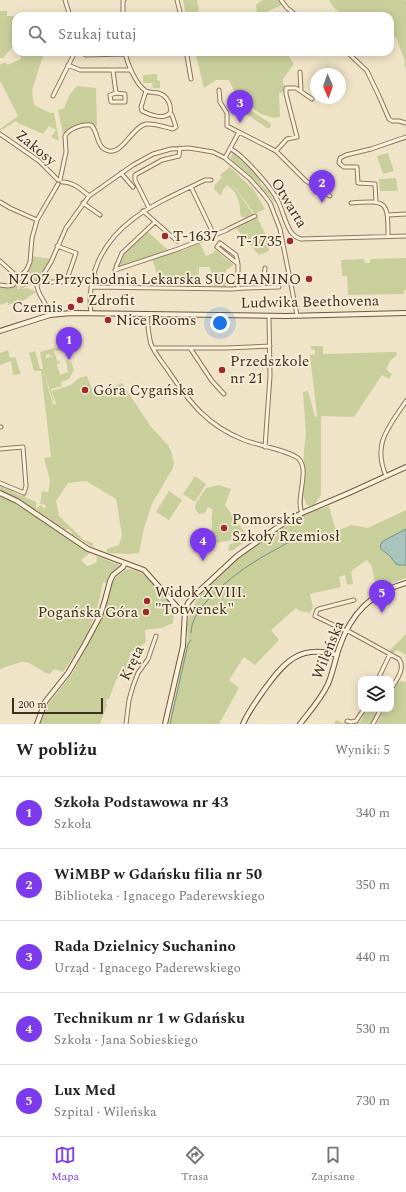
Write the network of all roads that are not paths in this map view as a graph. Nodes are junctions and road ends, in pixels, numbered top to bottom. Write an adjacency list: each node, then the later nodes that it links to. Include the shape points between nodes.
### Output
1 (65, 0): 5 (street)
2 (124, 0): 6 (street)
3 (177, 0): 7 (street)
4 (281, 0): 8 (street)
5 (69, 12)
6 (123, 12)
7 (180, 12)
8 (292, 12)
9 (72, 56): 13 (street)
10 (126, 56): 15 (street)
11 (187, 56): 17 (street)
12 (351, 56): 25 (street, via 366,71 389,119)
13 (68, 65): 14 (street, via 80,70); 22 (street)
14 (114, 70): 15 (street); 21 (street)
15 (131, 70): 19 (street)
16 (300, 72): 20 (street)
17 (191, 79)
18 (219, 90): 26 (street, via 220,102 227,113 227,126)
19 (146, 91): 24 (street, via 165,96 170,105); 24 (street, via 142,111 162,116)
20 (301, 91): 23 (street); 31 (street, via 286,88 297,137 287,139)
21 (116, 93): 21 (street, via 110,95 111,102 125,102 125,94)
22 (53, 96)
23 (310, 98)
24 (170, 113): 35 (street, via 176,125 174,128 142,125 118,149 112,151 105,150 100,145 91,125 69,130 65,136 66,152)
25 (405, 123)
26 (239, 132): 30 (street); 31 (street)
27 (0, 134): 35 (street, Zakosy, via 38,161)
28 (406, 137): 41 (street, via 340,158 339,163 344,167 357,167 358,183 375,184)
29 (180, 148): 32 (street, via 208,151); 33 (street, via 158,152); 44 (street, via 179,156 162,160 135,175)
30 (231, 149): 32 (street); 53 (street, Otwarta, via 276,196 289,228 298,238)
31 (276, 151): 39 (street, via 306,181)
32 (225, 158): 72 (street, via 261,190 270,203 280,229)
33 (121, 173): 36 (street); 38 (street)
34 (211, 180): 37 (street)
35 (59, 181): 38 (street, via 76,185); 50 (street)
36 (132, 187)
37 (191, 187): 44 (street); 52 (street)
38 (90, 196): 42 (street)
39 (330, 196)
40 (0, 202): 50 (street)
41 (376, 202): 43 (street); 48 (street, via 384,206)
42 (83, 203): 47 (street); 56 (street)
43 (351, 203)
44 (149, 208): 45 (street)
45 (143, 212): 51 (street); 63 (street, via 115,234 96,265)
46 (406, 214): 48 (street)
47 (100, 215)
48 (388, 215): 53 (street)
49 (255, 216): 52 (street)
50 (37, 220): 60 (street, via 29,266)
51 (155, 222): 52 (street, via 122,253 115,268); 55 (street)
52 (214, 235)
53 (388, 236): 54 (street, Otwarta)
54 (406, 236)
55 (177, 241)
56 (57, 246): 61 (street, via 51,262); 61 (street, via 76,253 68,278 62,282)
57 (0, 261): 60 (street)
58 (238, 264): 58 (street, via 236,255 220,243 217,247); 65 (street)
59 (264, 268): 66 (street)
60 (20, 278): 62 (street, via 10,285)
61 (38, 282): 70 (street, via 37,289 48,306)
62 (0, 285)
63 (91, 287): 65 (street); 67 (street)
64 (279, 287): 66 (street)
65 (238, 288): 66 (street)
66 (263, 288)
67 (91, 313): 69 (street, Ludwika Beethovena); 70 (street, Ludwika Beethovena)
68 (406, 313): 72 (street, Ludwika Beethovena)
69 (147, 314): 71 (street, Ludwika Beethovena); 75 (street)
70 (50, 316): 73 (street, Ludwika Beethovena)
71 (269, 316): 72 (street, Ludwika Beethovena); 74 (street)
72 (297, 316)
73 (0, 331)
74 (270, 346): 76 (street); 79 (street)
75 (153, 348): 76 (street); 79 (street, via 183,392 201,413 234,436)
76 (190, 348): 77 (street)
77 (224, 394)
78 (406, 400): 82 (street, via 382,440 380,458)
79 (265, 447): 85 (street, via 291,455 300,462 303,470 300,506)
80 (0, 449): 83 (street, via 23,447 26,487 24,493)
81 (406, 467): 82 (street)
82 (386, 476): 85 (street)
83 (0, 483)
84 (0, 492): 86 (street, via 88,549)
85 (302, 513): 89 (street, via 266,534 232,561 192,598)
86 (125, 563): 89 (street, via 144,570); 99 (street, via 113,575 100,616 68,674 45,702)
87 (406, 583): 90 (street, Wileńska, via 384,591 366,603)
88 (354, 600): 90 (street, via 320,608 315,616)
89 (185, 612): 101 (street, via 182,649)
90 (347, 631): 92 (street); 93 (street, Wileńska)
91 (156, 636): 100 (street, Kręta, via 148,660 138,673 133,686)
92 (390, 654): 94 (street); 95 (street, via 403,665)
93 (337, 655): 102 (street, via 310,651 291,659 266,687); 103 (street, Wileńska, via 324,692)
94 (379, 676)
95 (394, 684)
96 (362, 712): 98 (street, via 356,721)
97 (379, 712): 104 (street)
98 (347, 721)
99 (37, 724)
100 (126, 724)
101 (165, 724)
102 (243, 724)
103 (300, 724)
104 (373, 724)

